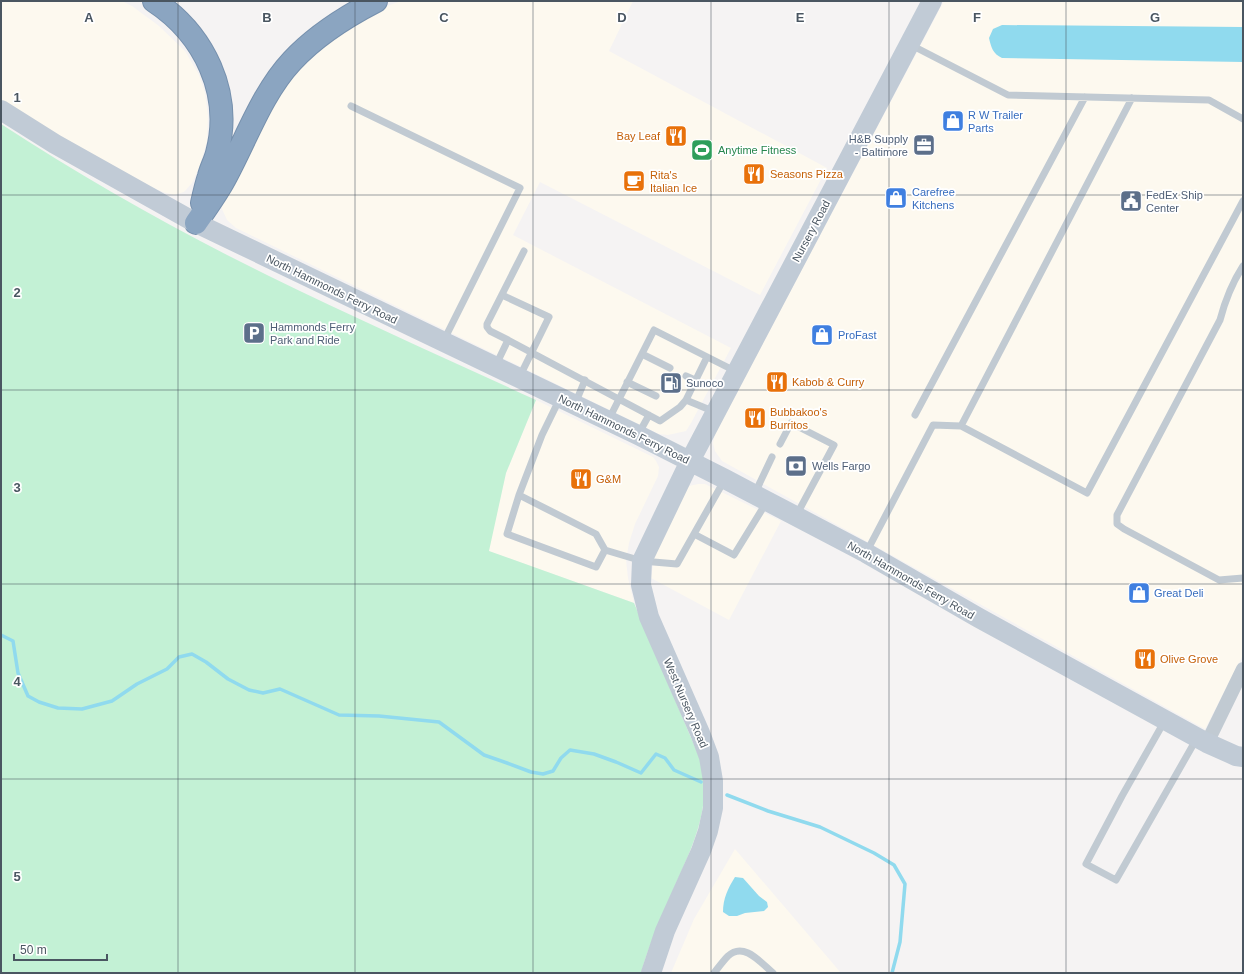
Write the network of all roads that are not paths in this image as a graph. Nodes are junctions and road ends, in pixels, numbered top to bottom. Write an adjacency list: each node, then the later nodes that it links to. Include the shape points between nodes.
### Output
1 (154, 1): 11 (highway, via 185,27 203,50 215,77 220,101 221,126 217,153)
2 (376, 1): 11 (highway, via 346,17 316,38 292,62 263,104 222,182)
3 (932, 1): 4 (main road, Nursery Road)
4 (909, 44): 5 (lane, via 1008,95); 22 (main road, Nursery Road)
5 (1085, 97): 6 (lane); 36 (lane)
6 (1132, 98): 9 (lane, via 1209,100); 38 (lane)
7 (351, 106): 16 (lane, via 520,188)
8 (1, 110): 11 (main road, North Hammonds Ferry Road, via 55,144)
9 (1243, 119)
10 (1243, 201): 38 (lane, via 1087,493)
11 (196, 223): 16 (main road, North Hammonds Ferry Road)
12 (524, 251): 14 (lane)
13 (1243, 266): 51 (lane, via 1224,304 1220,320 1117,515 1117,524 1124,529 1219,580)
14 (502, 295): 15 (lane, via 487,327); 17 (lane, via 549,317)
15 (508, 340): 17 (lane); 20 (lane)
16 (443, 342): 20 (main road, North Hammonds Ferry Road)
17 (532, 352): 24 (lane); 25 (lane)
18 (642, 354): 19 (lane, via 654,330); 21 (lane); 27 (lane)
19 (707, 357): 22 (lane); 26 (lane)
20 (495, 367): 24 (main road, North Hammonds Ferry Road)
21 (670, 368)
22 (737, 372): 34 (main road, Nursery Road)
23 (686, 376): 26 (lane)
24 (519, 378): 31 (main road, North Hammonds Ferry Road)
25 (585, 380): 29 (lane); 31 (lane)
26 (695, 380): 30 (lane)
27 (627, 382): 28 (lane); 29 (lane)
28 (656, 396)
29 (619, 399): 35 (lane); 37 (lane)
30 (686, 400): 33 (lane); 34 (lane)
31 (567, 401): 37 (main road, North Hammonds Ferry Road); 44 (lane, via 542,435)
32 (672, 404): 33 (lane)
33 (680, 407): 35 (lane, via 660,421)
34 (716, 412): 42 (main road, Nursery Road)
35 (649, 415): 39 (lane)
36 (915, 415)
37 (608, 421): 39 (main road, North Hammonds Ferry Road)
38 (962, 426): 49 (lane, via 933,425)
39 (638, 435): 42 (main road, North Hammonds Ferry Road)
40 (780, 444): 46 (lane, via 791,423 834,446)
41 (772, 457): 45 (lane)
42 (690, 461): 43 (main road, North Hammonds Ferry Road); 50 (main road, West Nursery Road)
43 (725, 479): 45 (main road, North Hammonds Ferry Road); 47 (lane)
44 (519, 494): 48 (lane, via 596,534); 48 (lane, via 507,534 596,567)
45 (760, 497): 46 (main road, North Hammonds Ferry Road); 47 (lane, via 734,556)
46 (796, 516): 49 (main road, North Hammonds Ferry Road)
47 (694, 534): 50 (lane, via 677,564)
48 (605, 550): 50 (lane)
49 (866, 553): 53 (main road, North Hammonds Ferry Road)
50 (642, 560): 56 (main road, West Nursery Road, via 641,585 649,617 700,733 709,757 713,781 708,830 665,931)
51 (1243, 578)
52 (1243, 669): 54 (street)
53 (1165, 720): 54 (main road, North Hammonds Ferry Road); 54 (lane, via 1086,864 1116,880)
54 (1202, 740): 55 (main road, North Hammonds Ferry Road)
55 (1243, 757)
56 (651, 973)
57 (714, 973): 58 (lane, via 729,955 737,951 751,954)
58 (773, 973)

